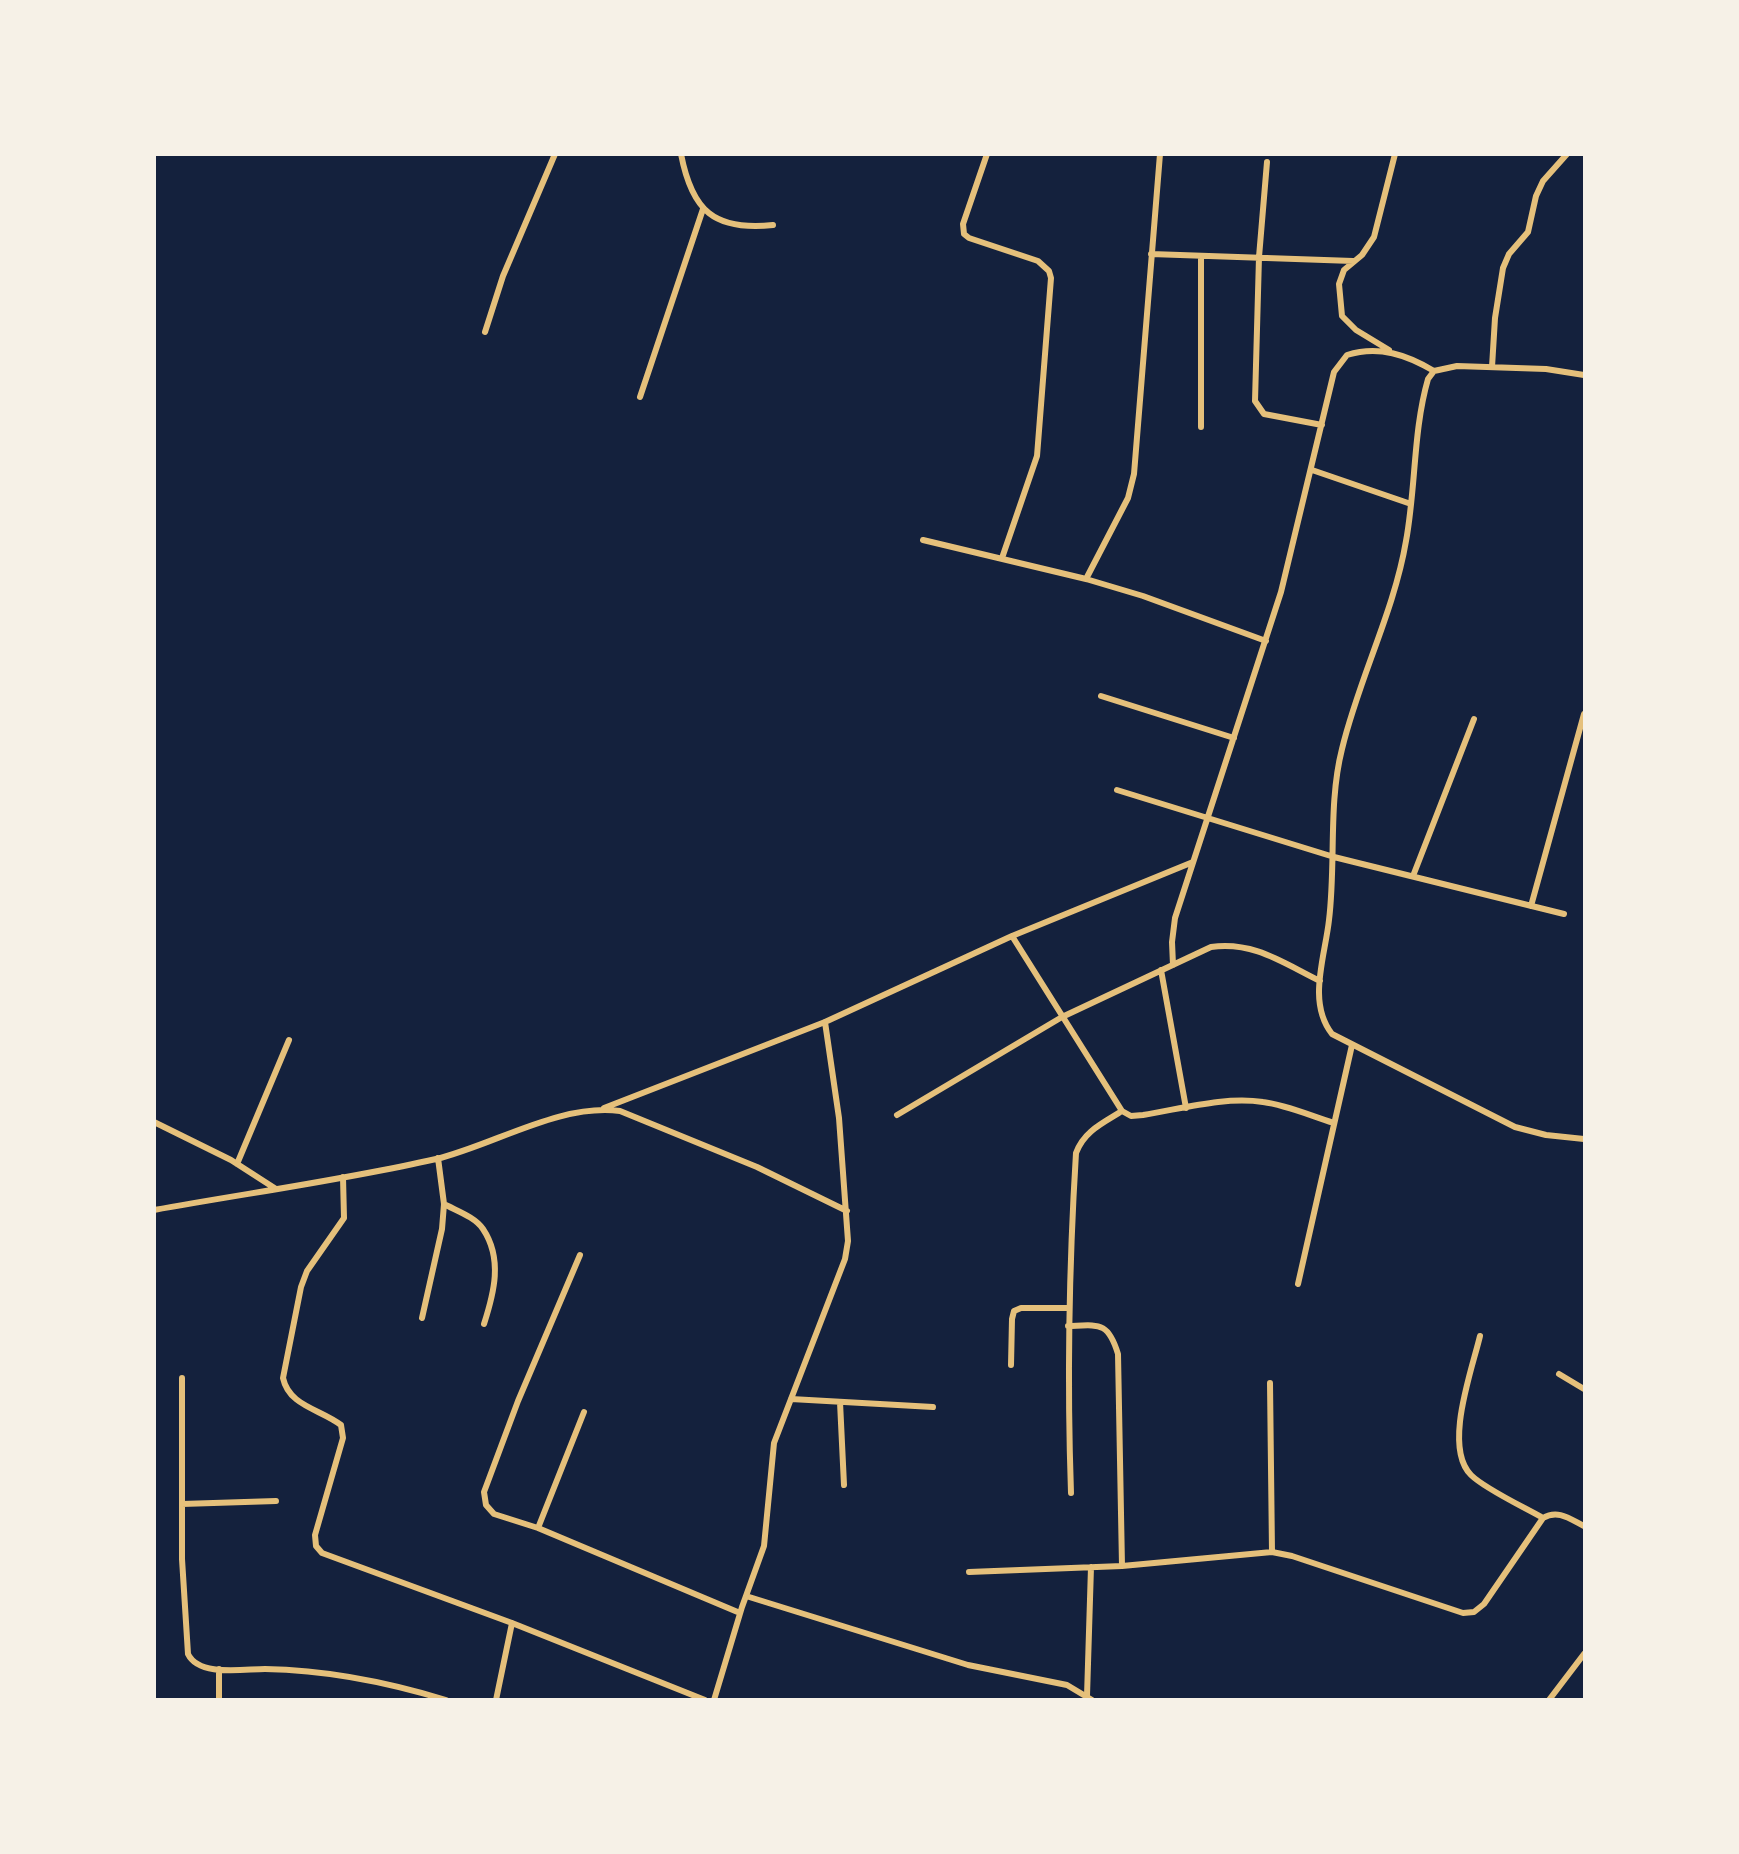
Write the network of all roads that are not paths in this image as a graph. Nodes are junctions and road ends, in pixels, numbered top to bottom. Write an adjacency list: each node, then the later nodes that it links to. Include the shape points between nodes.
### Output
1 (555, 154): 14 (street, via 503,276)
2 (681, 154): 8 (street, via 685,175)
3 (987, 154): 25 (street, via 963,224 964,234 1038,261 1051,278 1037,456)
4 (1160, 154): 10 (street)
5 (1395, 154): 13 (street, via 1374,237)
6 (1567, 154): 16 (street, via 1544,181 1536,196 1528,232 1509,254 1503,268)
7 (1267, 162): 12 (street)
8 (703, 209): 9 (street, via 717,220 735,225); 19 (street)
9 (773, 225)
10 (1151, 254): 11 (street); 26 (street, via 1134,474 1128,498)
11 (1201, 256): 12 (street); 21 (street)
12 (1259, 257): 13 (street); 20 (street, via 1255,401 1264,414)
13 (1353, 261): 15 (street, via 1340,276 1342,316 1356,330)
14 (485, 332)
15 (1392, 352): 17 (street); 20 (street, via 1361,351 1339,362)
16 (1492, 367): 17 (street, via 1444,367); 18 (street)
17 (1434, 371): 23 (street, via 1424,393)
18 (1584, 375)
19 (640, 398)
20 (1322, 425): 22 (street)
21 (1201, 427)
22 (1312, 471): 23 (street); 27 (street)
23 (1411, 504): 34 (street, via 1396,586 1351,715 1338,768)
24 (923, 540): 25 (street)
25 (1002, 558): 26 (street)
26 (1086, 579): 27 (street)
27 (1266, 641): 31 (street)
28 (1101, 696): 31 (street)
29 (1584, 714): 37 (street)
30 (1474, 719): 36 (street)
31 (1234, 738): 33 (street)
32 (1117, 790): 33 (street)
33 (1207, 819): 34 (street); 35 (street)
34 (1334, 857): 36 (street); 42 (street)
35 (1193, 862): 39 (street); 40 (street, via 1172,929)
36 (1413, 876): 37 (street)
37 (1531, 906): 38 (street)
38 (1564, 914)
39 (1012, 936): 43 (street); 44 (street)
40 (1173, 965): 41 (street); 42 (street, via 1211,947 1237,945 1256,949)
41 (1161, 970): 43 (street); 47 (street)
42 (1320, 981): 46 (street, via 1323,1022 1332,1034)
43 (1062, 1017): 49 (street); 50 (street)
44 (825, 1022): 48 (street); 60 (street)
45 (289, 1040): 55 (street)
46 (1352, 1045): 52 (street); 53 (street, via 1515,1127)
47 (1186, 1108): 49 (street, via 1131,1116); 52 (street, via 1265,1102)
48 (603, 1109): 54 (street, via 562,1117); 60 (street, via 620,1111 757,1167)
49 (1122, 1112): 63 (street, via 1089,1131 1076,1153)
50 (897, 1115)
51 (154, 1122): 55 (street)
52 (1334, 1123): 62 (street)
53 (1584, 1139)
54 (438, 1158): 56 (street); 58 (street)
55 (237, 1164): 57 (street)
56 (343, 1177): 57 (street); 90 (street, via 344,1218 307,1271 283,1378 293,1399 341,1425 342,1438 315,1535 316,1546 322,1553)
57 (276, 1189): 59 (street)
58 (444, 1204): 64 (street); 65 (street, via 483,1229 490,1246 496,1274)
59 (154, 1210)
60 (847, 1211): 73 (street, via 845,1258)
61 (580, 1255): 83 (street, via 484,1492 486,1505 494,1514)
62 (1298, 1284)
63 (1068, 1308): 66 (street); 68 (street, via 1014,1311)
64 (422, 1318)
65 (484, 1324)
66 (1068, 1326): 78 (street); 85 (street, via 1098,1325 1107,1329 1113,1335 1118,1354)
67 (1480, 1336): 81 (street, via 1461,1415 1460,1455 1472,1476)
68 (1011, 1365)
69 (1559, 1374): 72 (street)
70 (182, 1378): 80 (street)
71 (1270, 1383): 84 (street)
72 (1584, 1389)
73 (791, 1399): 74 (street); 88 (street, via 774,1443 764,1546)
74 (840, 1402): 75 (street); 77 (street)
75 (933, 1407)
76 (584, 1412): 83 (street)
77 (844, 1485)
78 (1071, 1492)
79 (276, 1501): 80 (street)
80 (182, 1504): 92 (street, via 188,1654 199,1666)
81 (1543, 1518): 82 (street, via 1551,1513 1560,1514); 84 (street, via 1484,1605 1474,1612 1444,1609)
82 (1584, 1526)
83 (538, 1528): 89 (street)
84 (1272, 1552): 85 (street)
85 (1122, 1566): 86 (street)
86 (1091, 1567): 87 (street); 93 (street)
87 (969, 1572)
88 (746, 1596): 89 (street); 93 (street, via 968,1665 1067,1685)
89 (740, 1613): 98 (street)
90 (513, 1623): 96 (street); 97 (street)
91 (1584, 1654): 99 (street)
92 (219, 1669): 94 (street); 95 (street, via 296,1669 384,1682)
93 (1089, 1698)
94 (219, 1700)
95 (446, 1700)
96 (496, 1700)
97 (705, 1700)
98 (714, 1700)
99 (1549, 1700)

